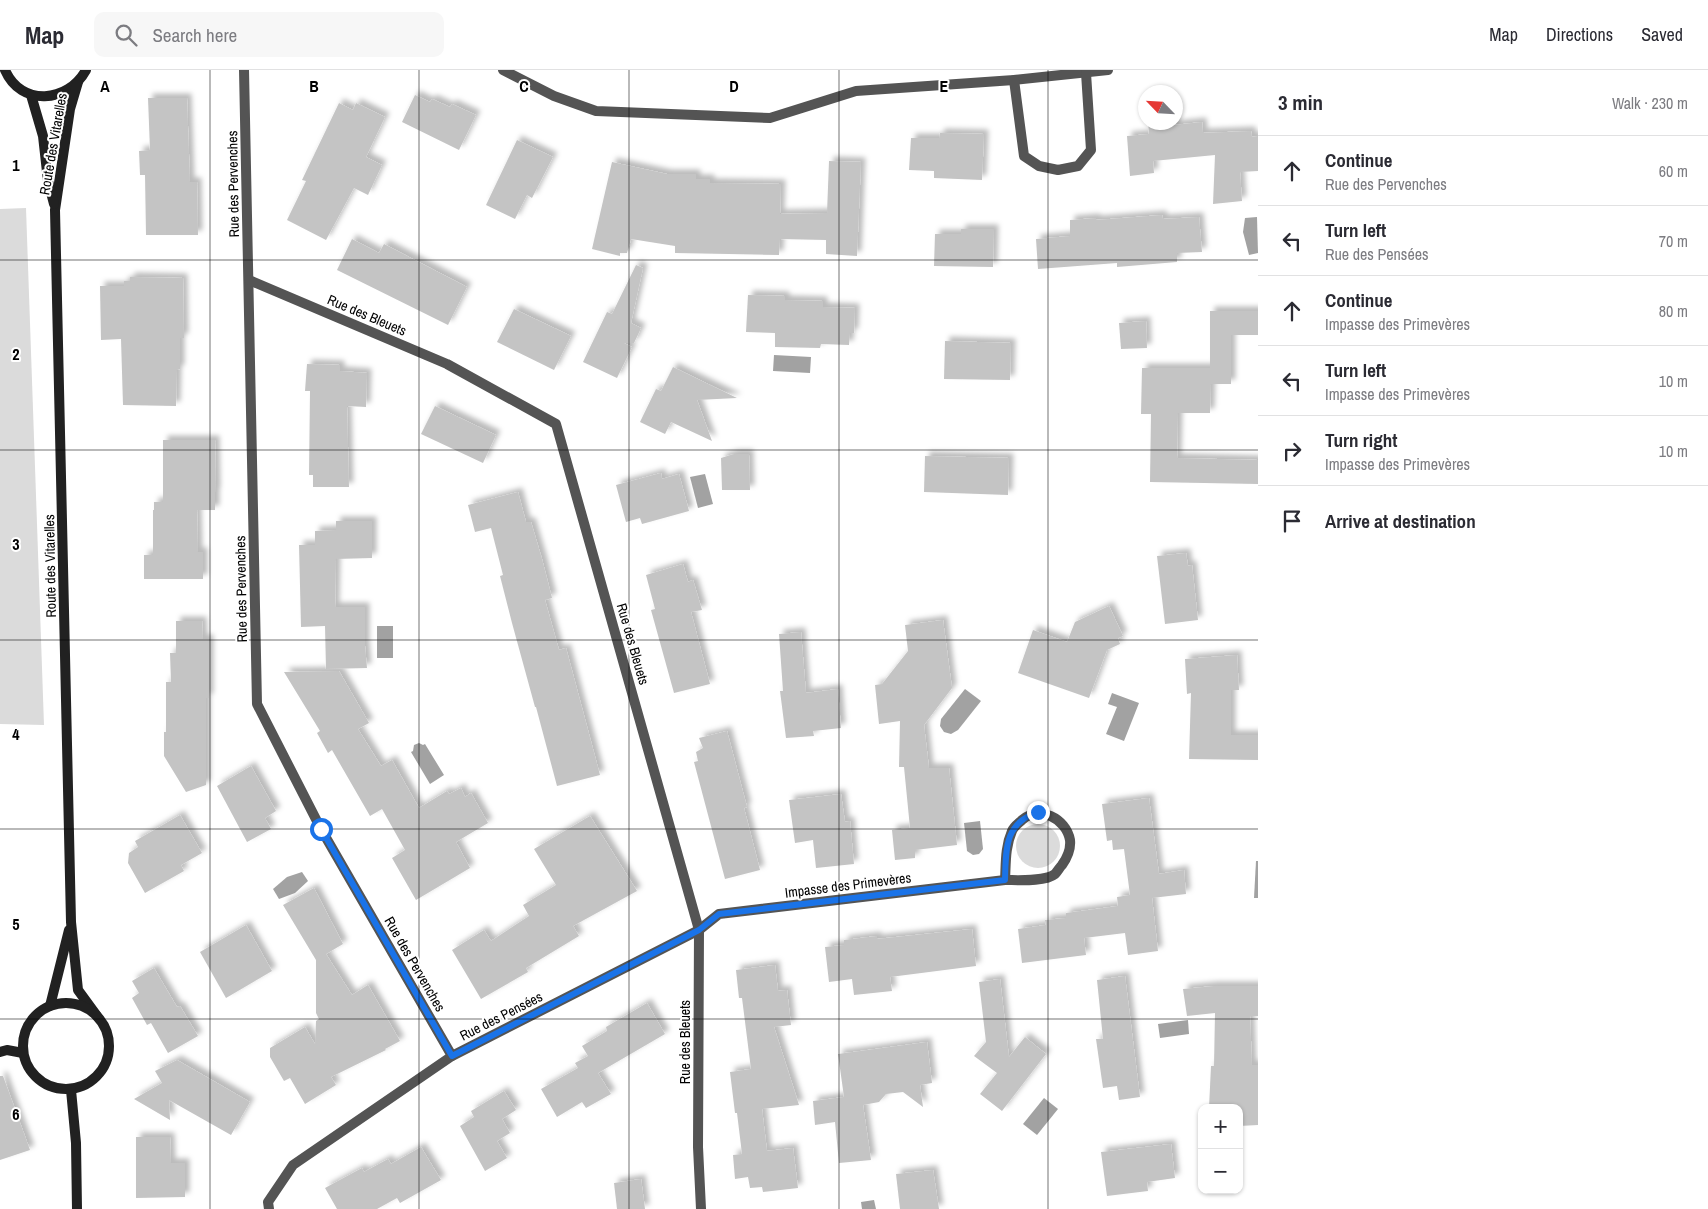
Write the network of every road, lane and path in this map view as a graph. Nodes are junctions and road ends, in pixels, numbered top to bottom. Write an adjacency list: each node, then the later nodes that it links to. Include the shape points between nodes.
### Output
1 (86, 70): 8 (main road)
2 (244, 70): 11 (street, Rue des Pervenches)
3 (503, 70): 7 (street, via 554,96 596,111 770,118 856,91)
4 (1108, 70): 6 (street)
5 (3, 71): 9 (main road, via 21,90)
6 (1086, 73): 7 (street); 7 (street, via 1092,150 1078,166 1058,170 1039,166 1024,156)
7 (1014, 80)
8 (78, 82): 9 (main road, via 56,96); 10 (main road, Route des Vitarelles, via 70,109)
9 (31, 95): 10 (main road, Route des Vitarelles, via 43,136)
10 (55, 210): 13 (main road, Route des Vitarelles)
11 (249, 280): 14 (street, Rue des Bleuets, via 447,364 556,424); 19 (street, Rue des Pervenches, via 257,704 321,829)
12 (1005, 880): 12 (street, Impasse des Primevères, via 1041,879 1055,874 1068,854 1070,840 1056,819 1038,812 1027,816 1013,828 1006,850); 14 (street, Impasse des Primevères, via 719,914)
13 (71, 922): 15 (main road, Route des Vitarelles); 16 (main road, Route des Vitarelles, via 78,990)
14 (699, 930): 19 (street, Rue des Pensées); 23 (street, Rue des Bleuets, via 698,1147)
15 (50, 1006): 16 (main road, via 69,1003 84,1007); 18 (main road, via 34,1017 24,1034)
16 (97, 1016): 20 (main road, via 106,1030 109,1046 106,1061 99,1075 86,1085)
17 (0, 1052): 18 (main road)
18 (23, 1053): 20 (main road, via 29,1068 40,1081 54,1088)
19 (452, 1056): 22 (street, Rue des Pensées, via 293,1165 268,1202)
20 (71, 1090): 21 (main road)
21 (77, 1209)
22 (268, 1209)
23 (701, 1209)

